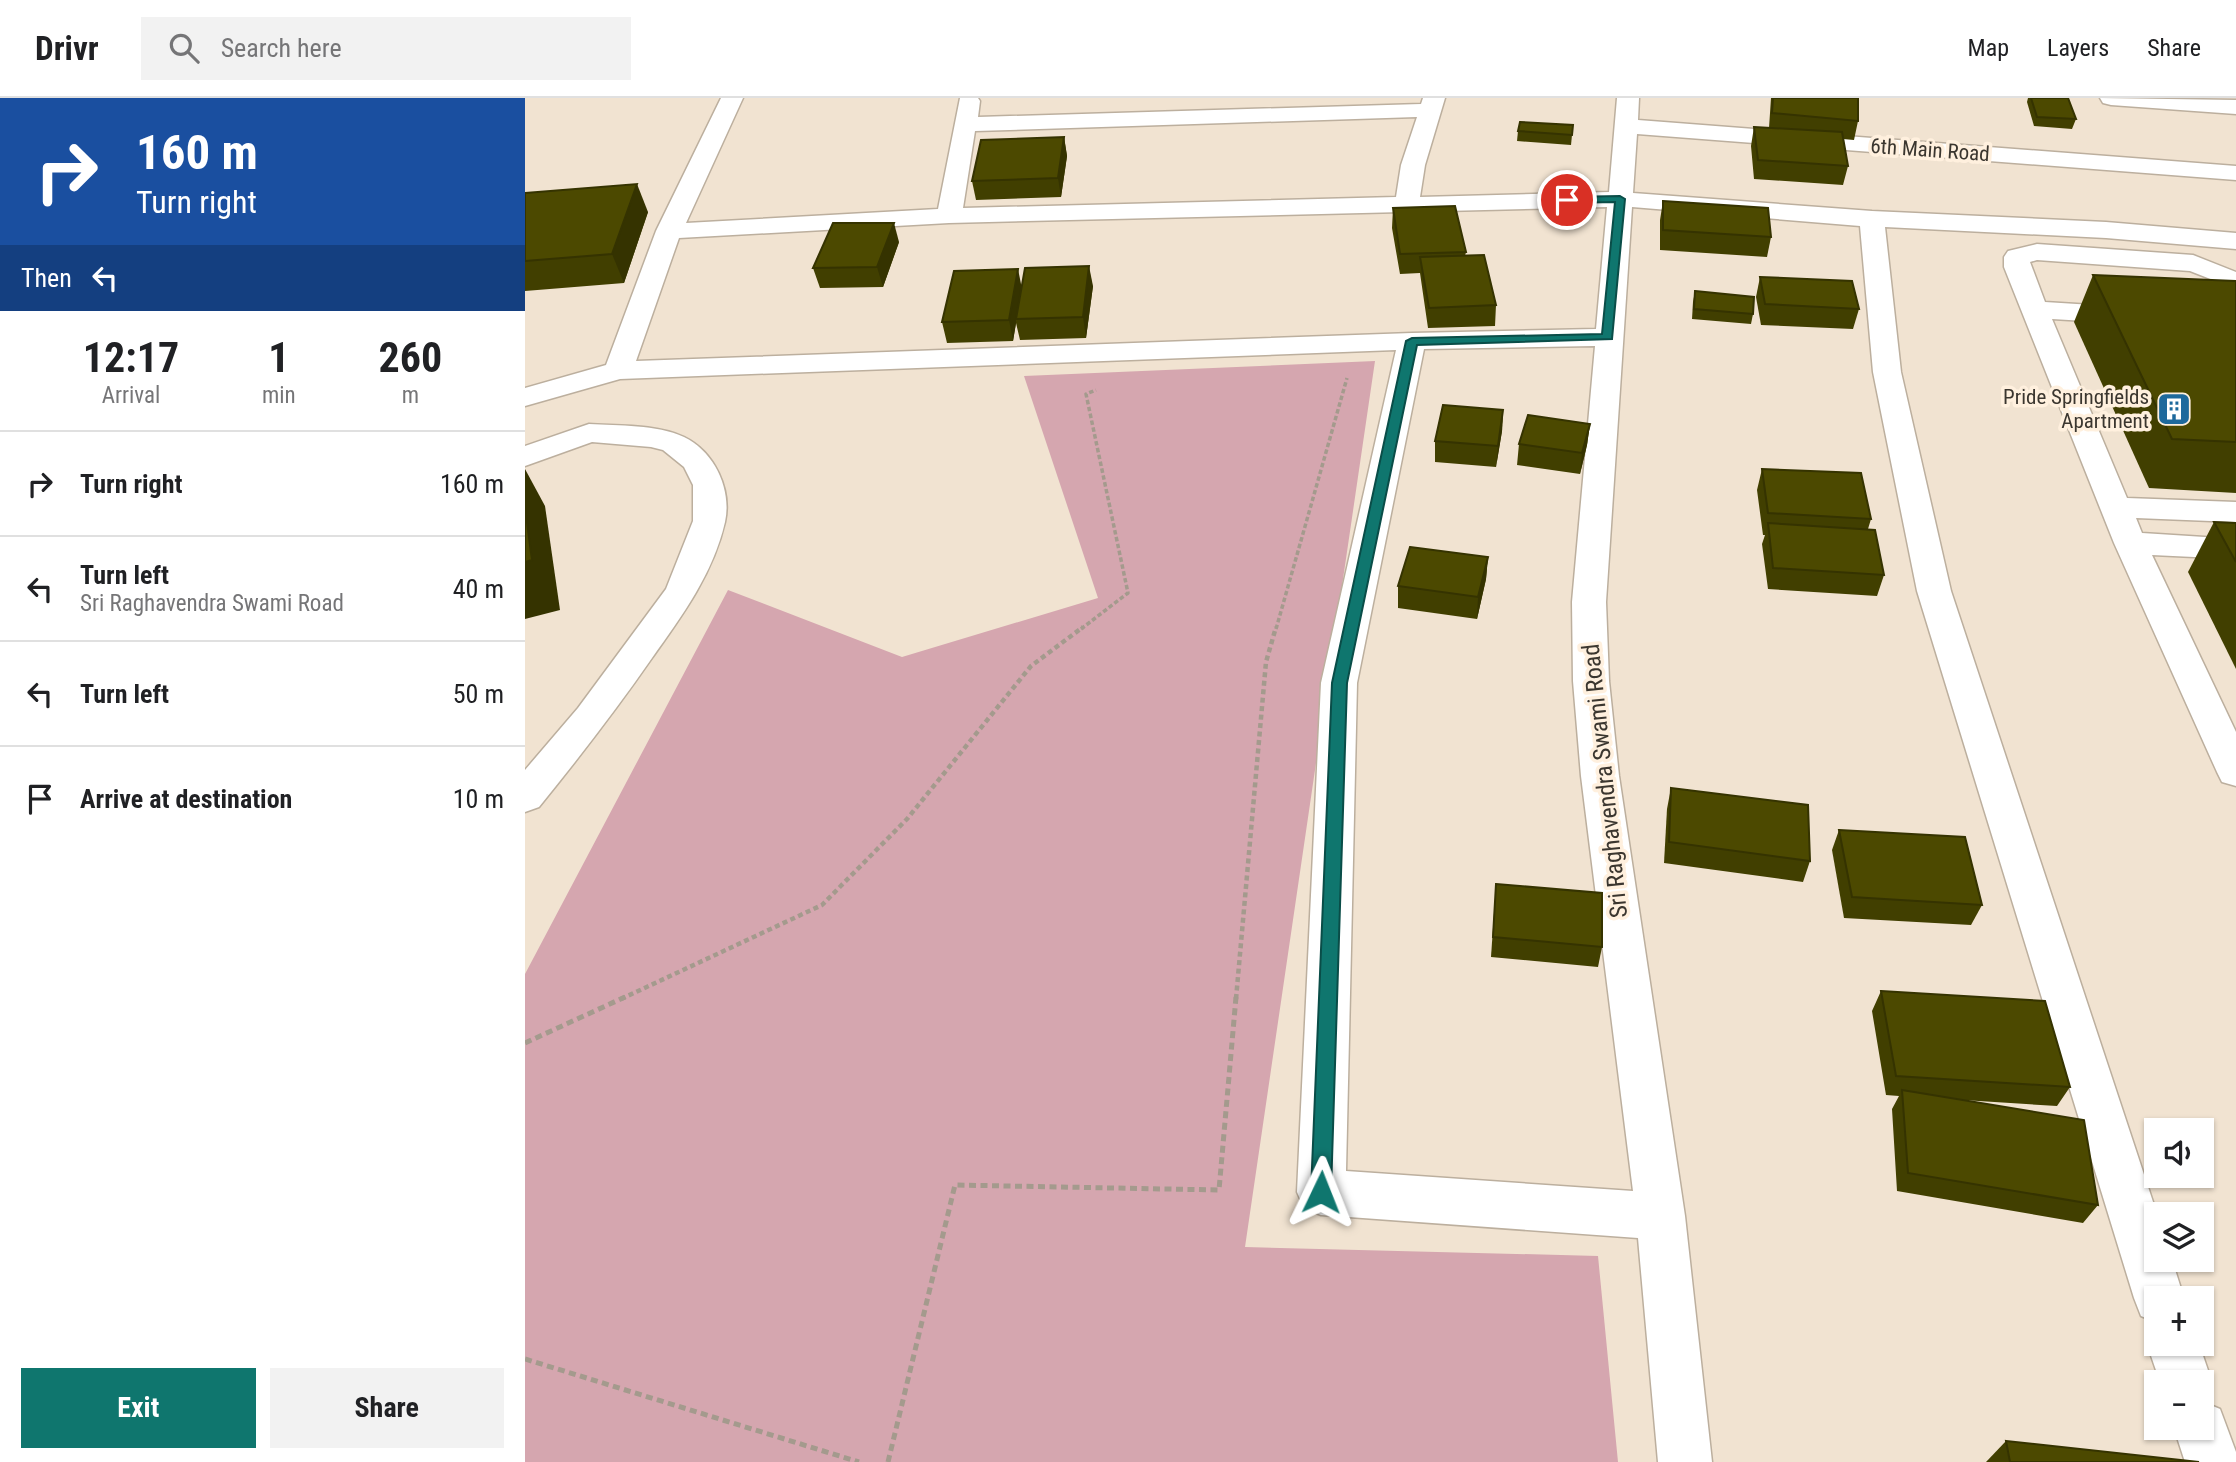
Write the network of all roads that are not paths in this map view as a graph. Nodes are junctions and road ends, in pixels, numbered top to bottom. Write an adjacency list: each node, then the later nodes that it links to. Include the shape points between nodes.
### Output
1 (731, 98): 15 (street)
2 (969, 98): 7 (street)
3 (1628, 98): 8 (street, Sri Raghavendra Swami Road)
4 (2111, 98): 6 (street)
5 (1433, 104): 7 (street); 11 (street, via 1413,165)
6 (2236, 107)
7 (965, 124): 12 (street)
8 (1625, 126): 9 (street, 6th Main Road); 10 (street, Sri Raghavendra Swami Road)
9 (2236, 173)
10 (1620, 199): 11 (street); 13 (street); 22 (street, Sri Raghavendra Swami Road)
11 (1407, 203): 12 (street)
12 (949, 216): 15 (street)
13 (1872, 219): 17 (street); 37 (street, via 1887,372 1934,591)
14 (2106, 230): 16 (street); 17 (street); 18 (street)
15 (669, 231): 24 (street)
16 (2236, 241)
17 (2076, 242): 18 (street); 20 (street, via 2017,257)
18 (2121, 258): 19 (street, via 2193,263 2216,271)
19 (2236, 287)
20 (2034, 310): 21 (street); 30 (street)
21 (2236, 322)
22 (1608, 337): 23 (street); 36 (street, Sri Raghavendra Swami Road, via 1589,602 1591,681 1599,776)
23 (1412, 341): 24 (street); 36 (street, via 1339,683 1321,1192)
24 (618, 370): 25 (street)
25 (586, 380): 26 (street); 28 (street)
26 (525, 397)
27 (525, 433): 28 (street)
28 (579, 437): 29 (street); 35 (street, via 654,438 674,444 697,462 709,485 709,521 682,591 591,717)
29 (525, 457)
30 (2115, 507): 31 (street); 32 (street)
31 (2236, 512)
32 (2130, 542): 33 (street); 34 (street)
33 (2236, 549)
34 (2236, 772)
35 (525, 797)
36 (1661, 1216): 39 (street, Sri Raghavendra Swami Road)
37 (2155, 1286)
38 (2205, 1440): 40 (street)
39 (1685, 1462)
40 (2212, 1462)

